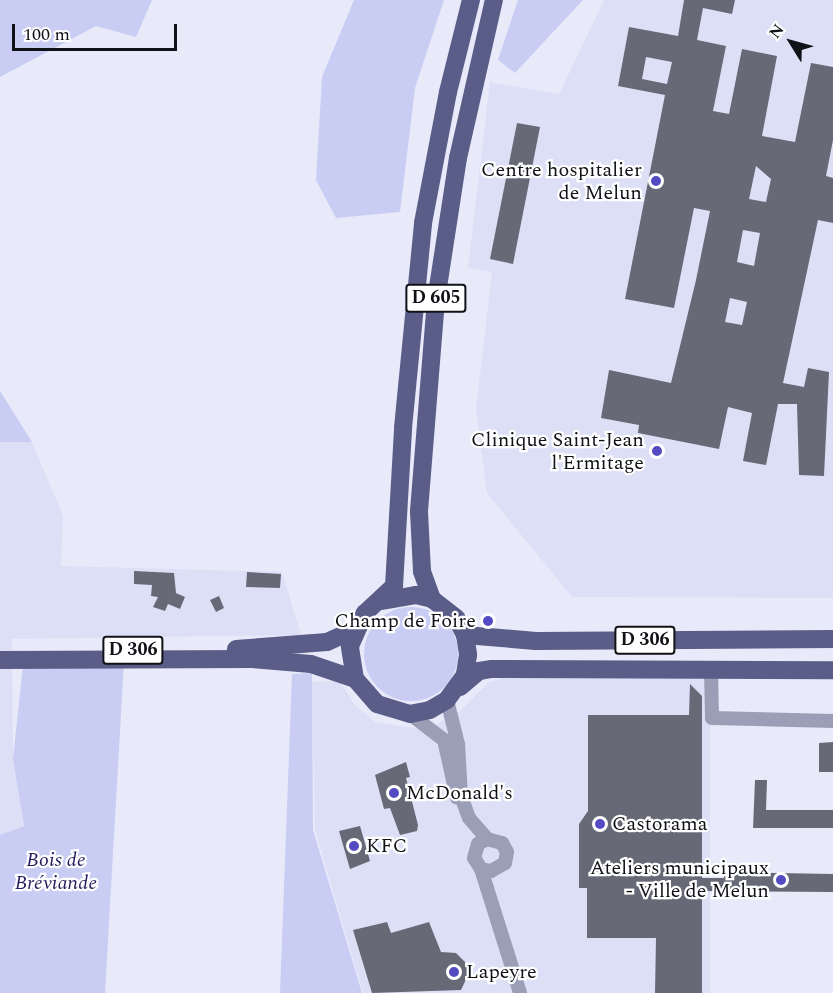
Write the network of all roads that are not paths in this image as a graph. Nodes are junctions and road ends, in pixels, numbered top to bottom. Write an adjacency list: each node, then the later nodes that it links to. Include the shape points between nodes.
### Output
1 (471, 0): 4 (main road, D 605, via 448,92 423,223 403,428 398,564 394,586)
2 (494, 0): 3 (main road, D 605, via 458,158 436,300 419,511 423,571)
3 (432, 599): 4 (main road, via 416,595); 6 (main road, via 456,618)
4 (382, 601): 5 (main road, via 365,613)
5 (354, 630): 9 (main road, D 306, via 327,642); 13 (main road, via 350,655)
6 (465, 635): 7 (main road, D 306, via 536,640); 14 (main road, via 465,675)
7 (833, 639)
8 (0, 650): 9 (main road, D 306)
9 (265, 654): 10 (main road, D 306); 13 (main road, D 306)
10 (0, 660)
11 (711, 669): 12 (main road, D 306); 14 (main road, D 306, via 492,669 479,671); 16 (street, via 712,718)
12 (833, 670)
13 (355, 679): 15 (main road, via 377,704)
14 (451, 696): 15 (main road, via 430,710); 17 (street, via 461,796 469,818)
15 (410, 714): 18 (street, via 444,740 449,774)
16 (833, 721)
17 (486, 839): 18 (street); 20 (street, via 497,840 505,847 506,858)
18 (474, 853): 19 (street)
19 (481, 869): 20 (street); 21 (street)
20 (498, 869): 21 (street)
21 (497, 921): 22 (street)
22 (520, 993)

